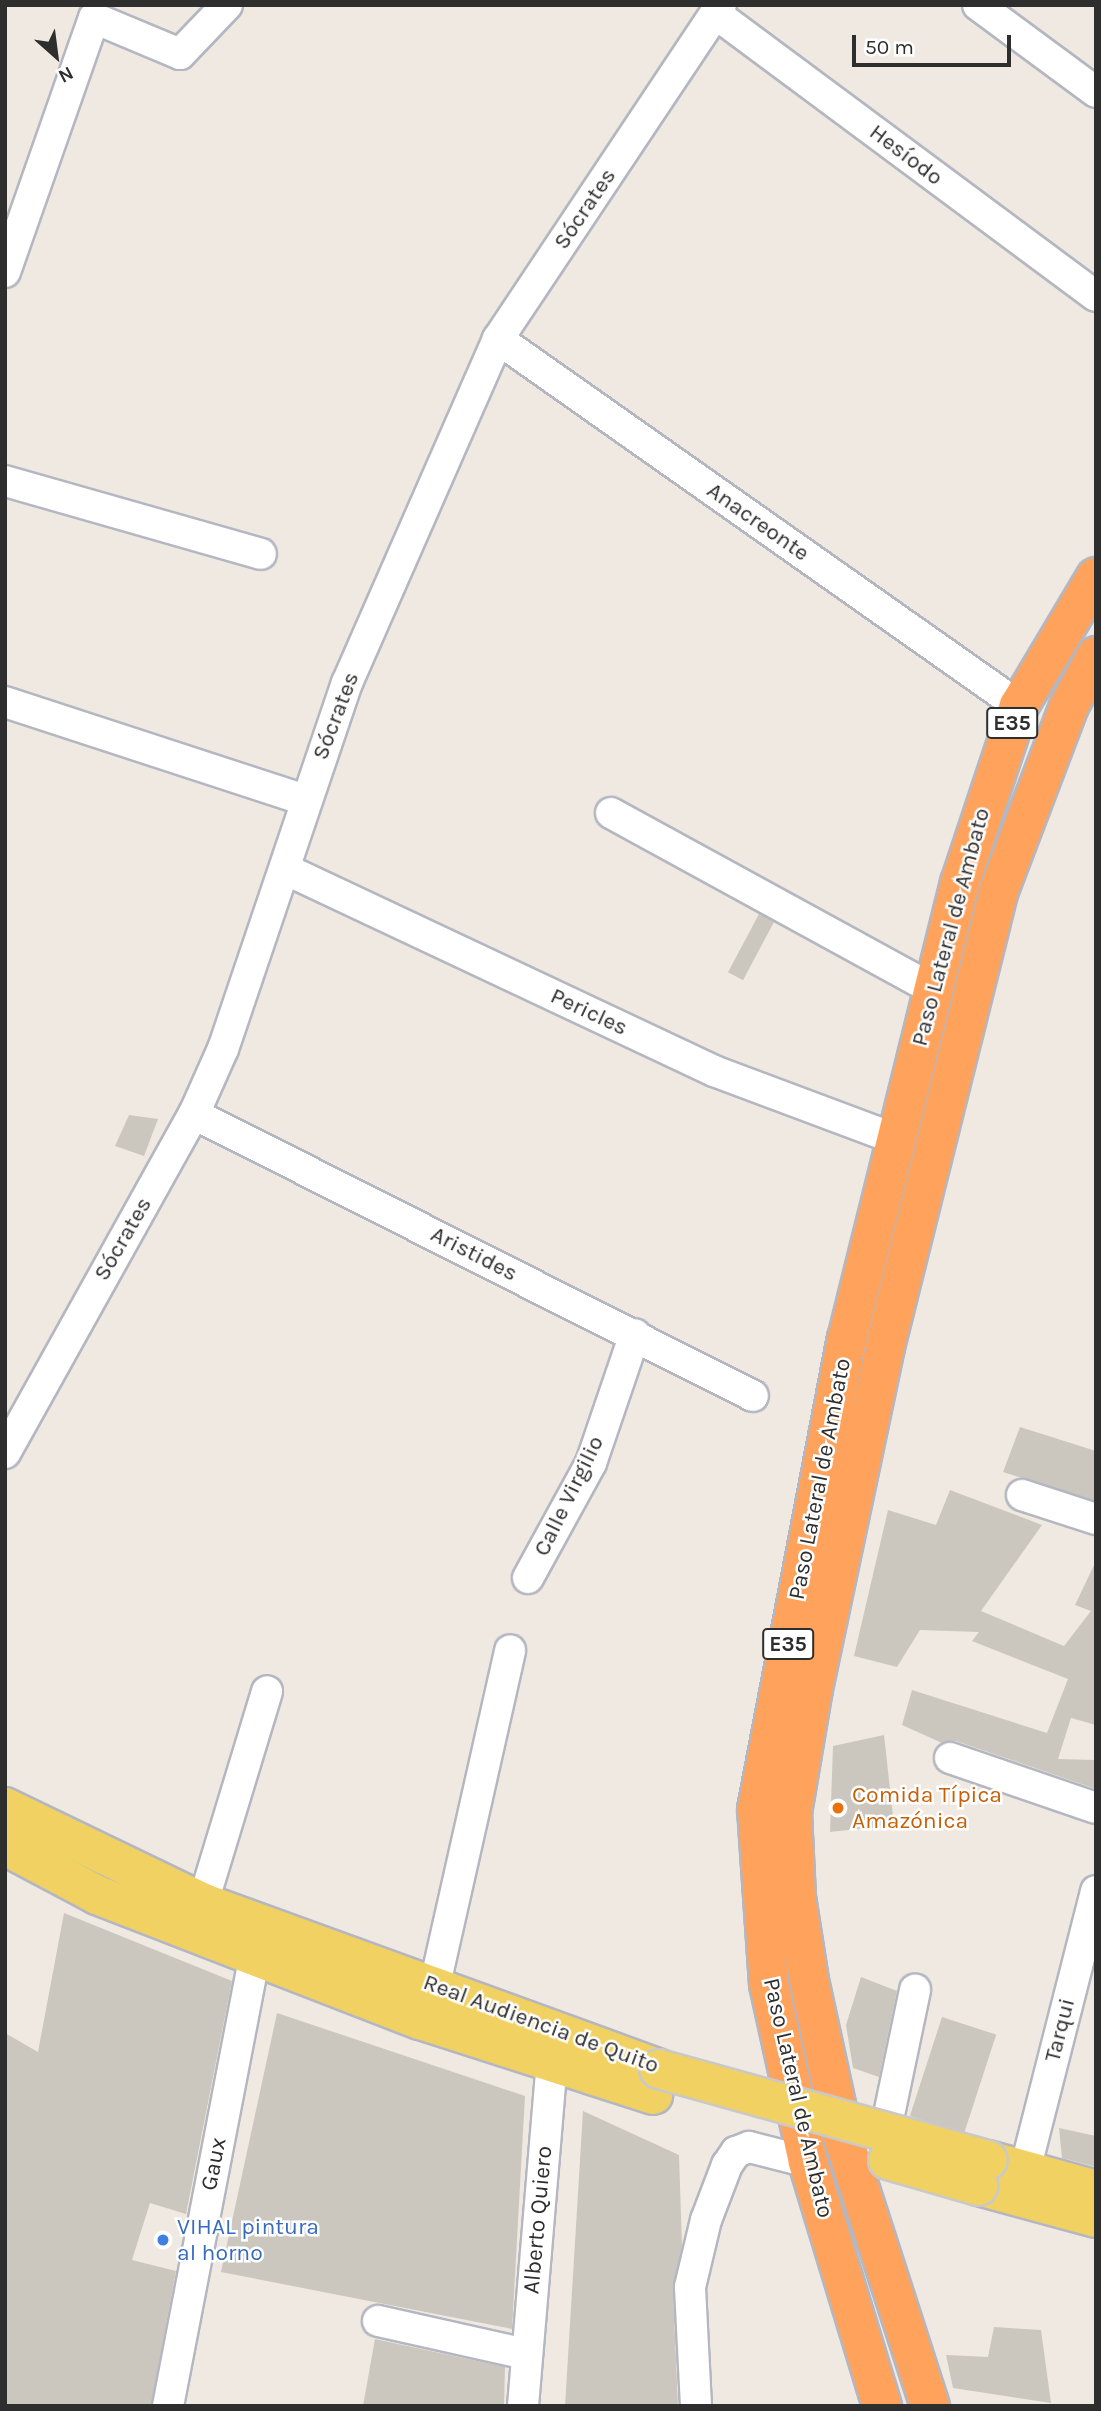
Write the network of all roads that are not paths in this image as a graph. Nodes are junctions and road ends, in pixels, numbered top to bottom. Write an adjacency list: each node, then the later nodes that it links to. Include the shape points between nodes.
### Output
1 (227, 5): 4 (street, via 180,54)
2 (978, 5): 5 (street)
3 (718, 10): 7 (street, Hesíodo); 8 (street, Sócrates)
4 (84, 11): 6 (street)
5 (1096, 92)
6 (5, 272)
7 (1096, 296)
8 (498, 339): 15 (street, Anacreonte); 17 (street, Sócrates, via 347,683)
9 (5, 481): 10 (street)
10 (261, 554)
11 (1096, 577): 15 (highway, Paso Lateral de Ambato / E35)
12 (1096, 656): 16 (highway)
13 (1096, 671): 16 (highway)
14 (5, 702): 17 (street)
15 (1019, 706): 20 (highway, Paso Lateral de Ambato / E35, via 960,883)
16 (1069, 706): 45 (highway, Paso Lateral de Ambato / E35, via 998,893 885,1347 813,1689 792,1813 796,1897 809,1980 843,2137)
17 (305, 800): 19 (street, Sócrates)
18 (611, 813): 20 (street)
19 (287, 870): 21 (street, Sócrates, via 223,1049); 22 (street, Pericles, via 714,1071)
20 (933, 989): 22 (highway, Paso Lateral de Ambato / E35)
21 (194, 1114): 23 (street, Aristides); 25 (street, Sócrates)
22 (896, 1139): 41 (highway, Paso Lateral de Ambato / E35, via 847,1339 757,1809 769,1984)
23 (635, 1334): 24 (street, Aristides); 28 (street, Calle Virgilio, via 590,1464)
24 (752, 1396)
25 (5, 1453)
26 (1022, 1495): 27 (street)
27 (1096, 1519)
28 (528, 1578)
29 (510, 1650): 38 (street)
30 (267, 1691): 36 (street)
31 (950, 1758): 33 (street)
32 (5, 1807): 36 (main road, Real Audiencia de Quito)
33 (1096, 1808)
34 (5, 1846): 36 (main road, Real Audiencia de Quito, via 97,1895)
35 (1096, 1891): 42 (street, Tarqui)
36 (199, 1917): 37 (main road, Real Audiencia de Quito)
37 (258, 1939): 38 (main road, Real Audiencia de Quito); 40 (main road, Real Audiencia de Quito, via 420,2020); 49 (street, Gaux)
38 (435, 1984): 40 (main road, Real Audiencia de Quito)
39 (915, 1990): 45 (street, via 878,2171)
40 (556, 2050): 43 (main road, Real Audiencia de Quito, bridge); 48 (street, Alberto Quiero)
41 (808, 2162): 51 (street, via 749,2147 736,2152 727,2165 706,2220 690,2287); 52 (highway, Paso Lateral de Ambato / E35)
42 (1025, 2170): 43 (main road, Real Audiencia de Quito); 44 (main road, Real Audiencia de Quito)
43 (983, 2173): 46 (main road, Real Audiencia de Quito)
44 (1096, 2190)
45 (861, 2192): 53 (highway, Paso Lateral de Ambato / E35)
46 (1096, 2218)
47 (378, 2321): 48 (street)
48 (526, 2354): 50 (street, Alberto Quiero)
49 (168, 2406)
50 (523, 2406)
51 (696, 2406)
52 (882, 2406)
53 (930, 2406)

